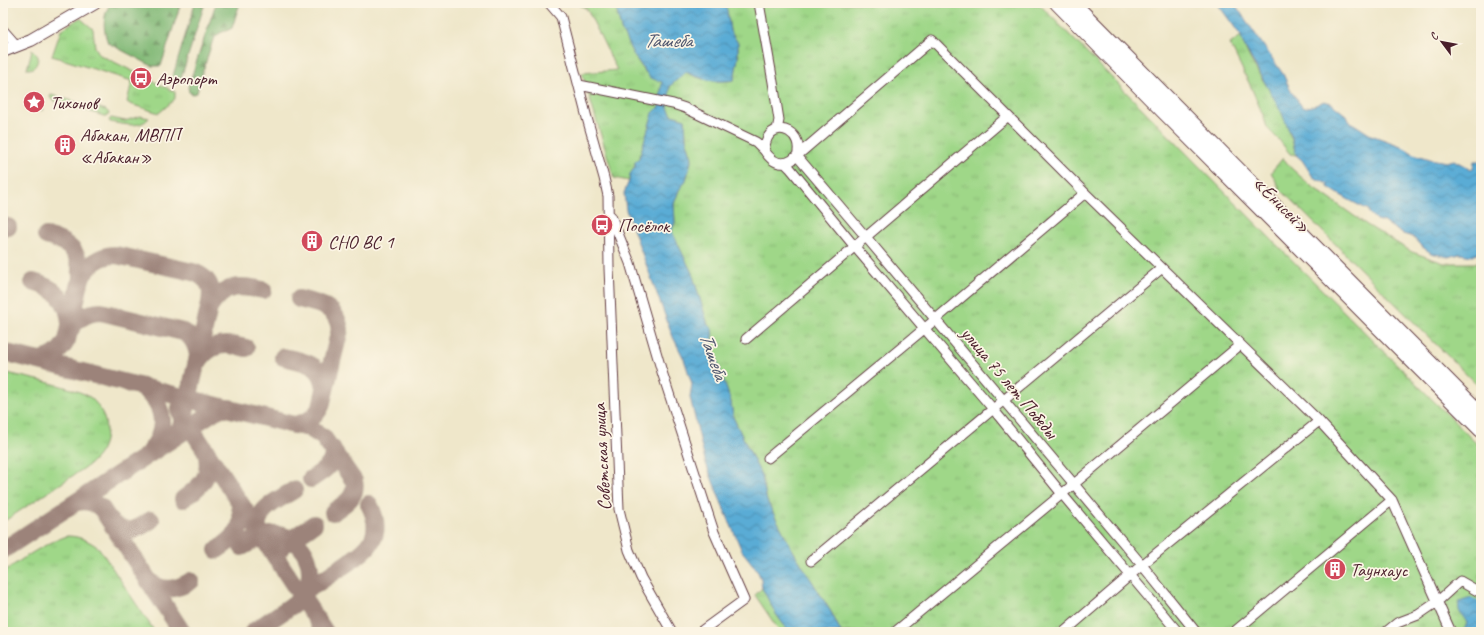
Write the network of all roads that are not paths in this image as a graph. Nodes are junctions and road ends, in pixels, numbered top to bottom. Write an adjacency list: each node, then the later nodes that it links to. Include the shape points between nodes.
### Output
1 (95, 3): 7 (main road)
2 (549, 3): 9 (street, via 561,16)
3 (759, 3): 12 (street, via 774,82)
4 (1057, 3): 30 (highway, «Енисей»)
5 (1073, 3): 28 (highway, «Енисей»)
6 (3, 30): 7 (street)
7 (18, 46): 8 (main road)
8 (3, 51)
9 (579, 85): 10 (street); 18 (street, via 604,178)
10 (685, 108): 13 (street, via 753,136); 14 (street, via 756,142)
11 (1008, 116): 15 (street, via 932,40); 17 (street); 19 (street)
12 (777, 130): 13 (street); 15 (street, via 793,134 799,144)
13 (768, 137): 14 (street)
14 (764, 150): 16 (street, via 773,161)
15 (797, 156): 16 (street); 19 (street, улица 75 лет Победы)
16 (785, 164): 20 (street, улица 75 лет Победы)
17 (1085, 193): 21 (street); 22 (street)
18 (609, 212): 40 (street, Советская улица, via 619,509 629,550 641,578); 41 (street, via 630,263 714,532 744,600)
19 (866, 237): 20 (street); 22 (street, улица 75 лет Победы)
20 (854, 247): 23 (street, улица 75 лет Победы); 24 (street)
21 (1162, 268): 25 (street); 26 (street)
22 (936, 319): 23 (street); 26 (street, улица 75 лет Победы)
23 (924, 328): 27 (street, улица 75 лет Победы); 31 (street)
24 (746, 339)
25 (1240, 344): 29 (street); 32 (street)
26 (1004, 401): 27 (street); 32 (street, улица 75 лет Победы)
27 (993, 409): 33 (street, улица 75 лет Победы); 35 (street)
28 (1481, 414)
29 (1319, 421): 34 (street); 36 (street)
30 (1481, 430)
31 (768, 458)
32 (1074, 484): 33 (street); 36 (street, улица 75 лет Победы)
33 (1062, 494): 37 (street, улица 75 лет Победы); 42 (street)
34 (1392, 500): 39 (street); 46 (street)
35 (811, 561)
36 (1142, 565): 37 (street); 45 (street, улица 75 лет Победы)
37 (1130, 576): 43 (street); 44 (street, улица 75 лет Победы)
38 (1481, 593): 39 (street, via 1460,581)
39 (1437, 602): 47 (street, via 1418,615 1397,622); 48 (street)
40 (672, 632)
41 (700, 632)
42 (895, 632)
43 (1064, 632)
44 (1178, 632)
45 (1196, 632)
46 (1234, 632)
47 (1386, 632)
48 (1451, 632)

